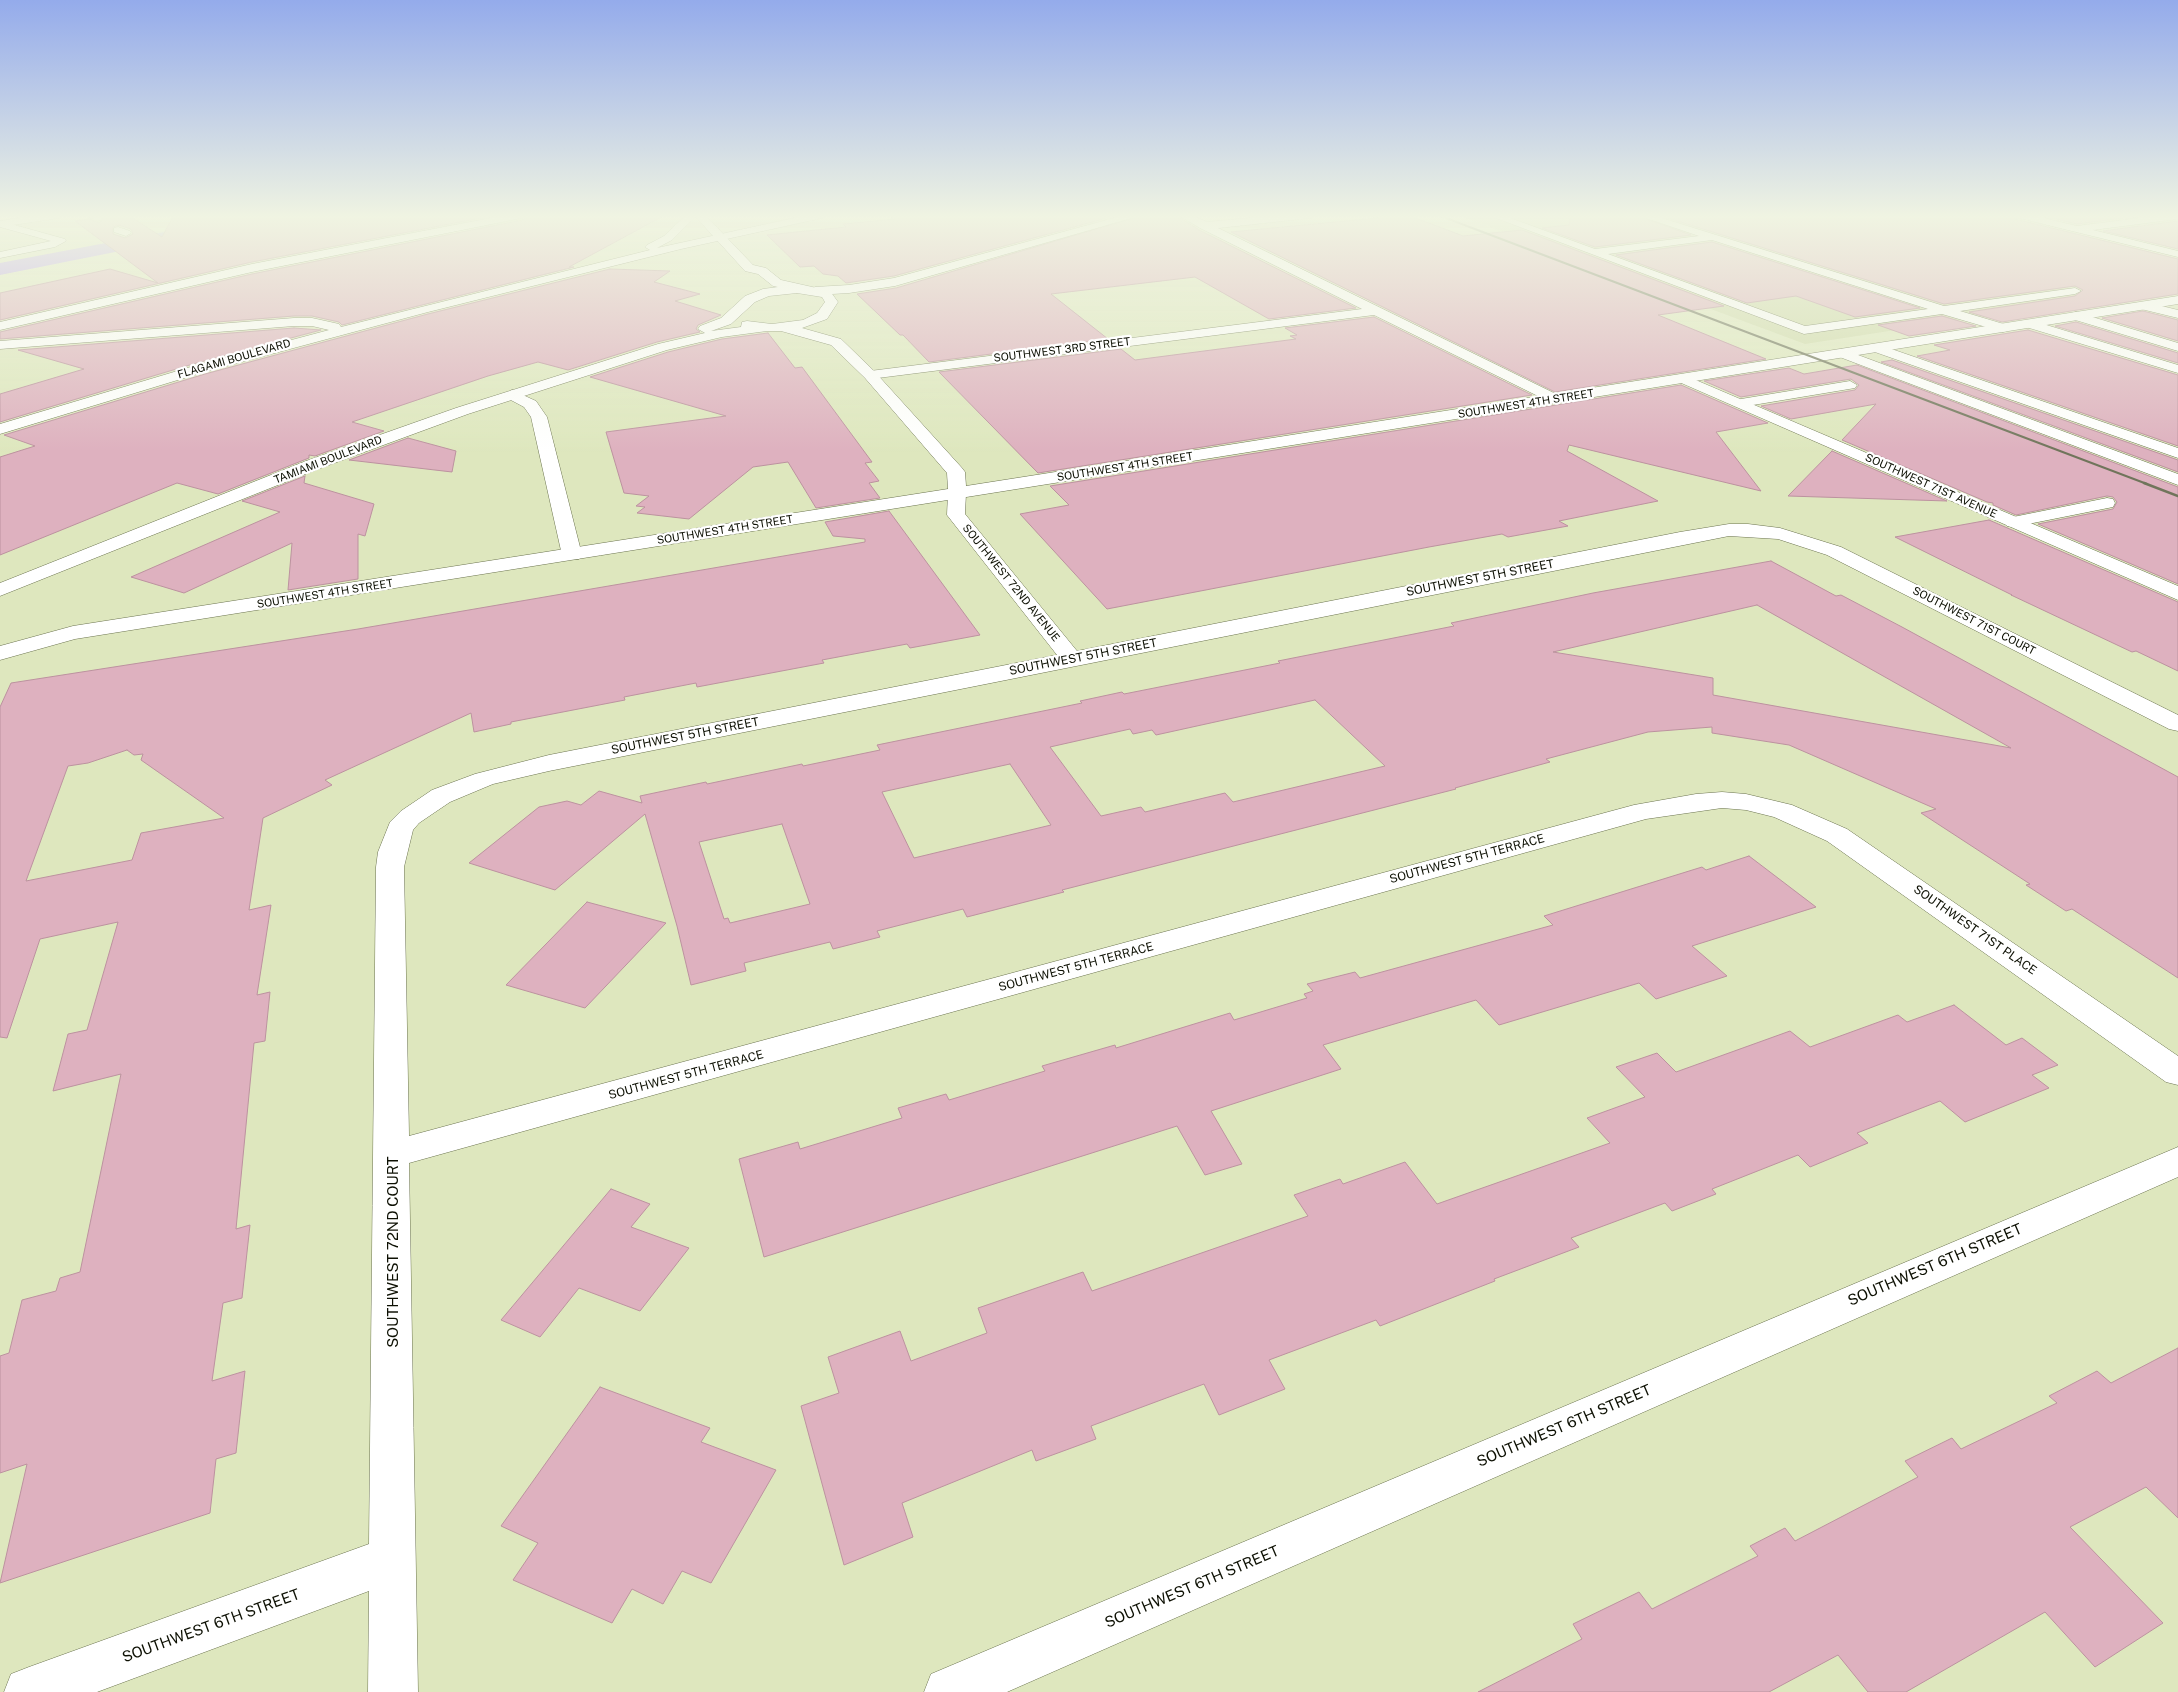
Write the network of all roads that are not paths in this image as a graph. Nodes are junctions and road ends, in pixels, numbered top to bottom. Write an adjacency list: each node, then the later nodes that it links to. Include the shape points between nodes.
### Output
1 (141, 294): 21 (street)
2 (487, 294): 25 (street, FLAGAMI BOULEVARD)
3 (760, 294): 15 (street, TAMIAMI BOULEVARD, via 743,304)
4 (826, 294): 11 (street)
5 (863, 294): 11 (street)
6 (1340, 294): 14 (street)
7 (1707, 294): 13 (lane, via 1804,330)
8 (1893, 294): 13 (lane)
9 (2054, 294): 13 (lane)
10 (2178, 300): 12 (street, SOUTHWEST 4TH STREET)
11 (832, 302): 18 (street)
12 (2145, 306): 16 (lane); 17 (street, SOUTHWEST 4TH STREET)
13 (1943, 310): 24 (lane)
14 (1374, 311): 34 (street, SOUTHWEST 3RD STREET); 38 (street)
15 (737, 313): 22 (street, via 736,319 740,322); 29 (street, TAMIAMI BOULEVARD, via 717,325 670,341)
16 (2178, 314)
17 (2076, 316): 19 (street, SOUTHWEST 4TH STREET); 30 (lane)
18 (818, 319): 23 (street); 26 (street, SOUTHWEST 72ND AVENUE, via 837,337)
19 (2030, 324): 24 (street, SOUTHWEST 4TH STREET); 33 (lane)
20 (261, 325): 25 (street, via 305,322); 27 (street); 28 (street, via 283,333)
21 (0, 326)
22 (764, 328): 23 (street); 29 (street, TAMIAMI BOULEVARD, via 722,333)
23 (781, 328): 26 (street, SOUTHWEST 72ND AVENUE)
24 (2003, 328): 31 (street, SOUTHWEST 4TH STREET)
25 (345, 329): 28 (street, FLAGAMI BOULEVARD)
26 (836, 342): 34 (street, SOUTHWEST 72ND AVENUE)
27 (3, 344)
28 (284, 345): 40 (street, FLAGAMI BOULEVARD)
29 (663, 347): 37 (street, TAMIAMI BOULEVARD)
30 (2178, 347)
31 (1877, 348): 32 (street, SOUTHWEST 4TH STREET); 41 (lane)
32 (1842, 354): 35 (street, SOUTHWEST 4TH STREET); 42 (lane)
33 (2178, 369)
34 (870, 375): 43 (street, SOUTHWEST 72ND AVENUE, via 956,472)
35 (1684, 379): 38 (street, SOUTHWEST 4TH STREET); 39 (street, SOUTHWEST 71ST AVENUE)
36 (1850, 385): 39 (lane)
37 (512, 395): 47 (street, via 530,404 539,417); 48 (street, TAMIAMI BOULEVARD, via 312,465)
38 (1555, 399): 43 (street, SOUTHWEST 4TH STREET)
39 (1741, 403): 45 (street, SOUTHWEST 71ST AVENUE)
40 (0, 429)
41 (2178, 453)
42 (2178, 480)
43 (957, 493): 47 (street, SOUTHWEST 4TH STREET); 53 (street, SOUTHWEST 72ND AVENUE, via 956,515)
44 (2107, 503): 45 (lane)
45 (2013, 522): 49 (street, SOUTHWEST 71ST AVENUE)
46 (1764, 532): 53 (street, SOUTHWEST 5TH STREET, via 1728,530 1706,533); 54 (street, SOUTHWEST 71ST COURT, via 1817,545 1850,558)
47 (572, 555): 50 (street, SOUTHWEST 4TH STREET)
48 (0, 590)
49 (2178, 594)
50 (73, 633): 51 (street, SOUTHWEST 4TH STREET, via 50,632); 52 (street, SOUTHWEST 4TH STREET)
51 (0, 640)
52 (0, 653)
53 (1072, 660): 56 (street, SOUTHWEST 5TH STREET, via 516,770 441,796)
54 (2178, 724)
55 (1762, 805): 57 (street, SOUTHWEST 71ST PLACE, via 1808,820 1855,846); 58 (street, SOUTHWEST 5TH TERRACE, via 1722,800 1643,811)
56 (410, 817): 58 (street, SOUTHWEST 72ND COURT, via 400,828 390,867)
57 (2178, 1073)
58 (393, 1154): 60 (street, SOUTHWEST 72ND COURT)
59 (2178, 1160): 63 (street, SOUTHWEST 6TH STREET)
60 (394, 1559): 61 (street, SOUTHWEST 6TH STREET); 62 (street, SOUTHWEST 72ND COURT)
61 (29, 1692)
62 (393, 1692)
63 (950, 1692)

